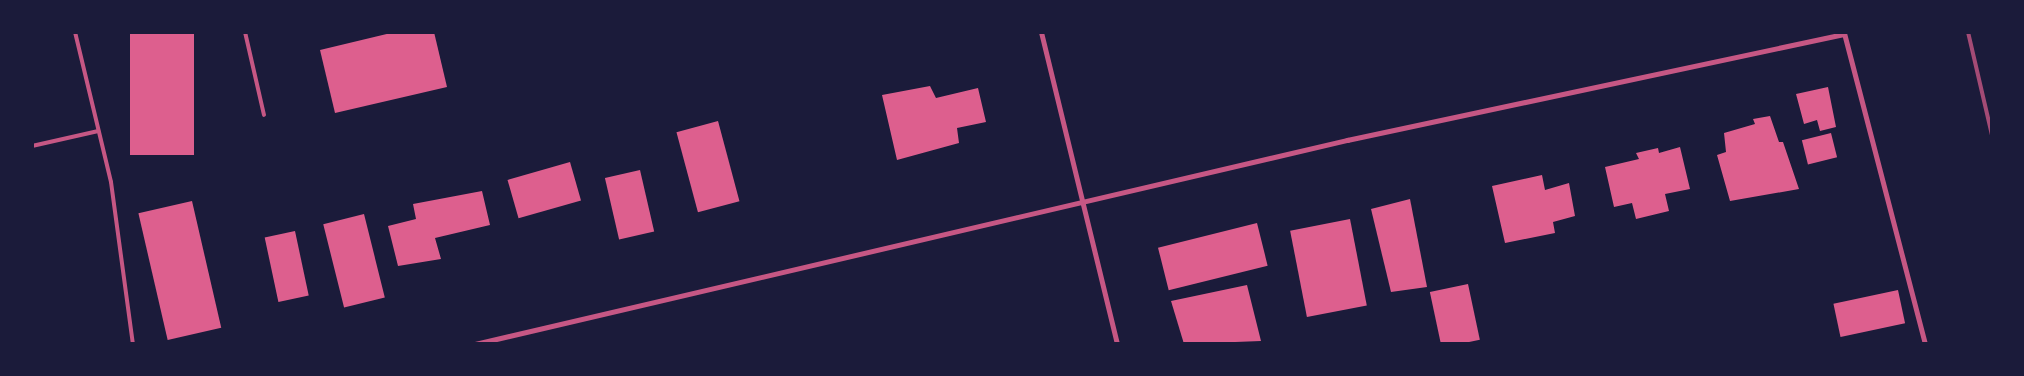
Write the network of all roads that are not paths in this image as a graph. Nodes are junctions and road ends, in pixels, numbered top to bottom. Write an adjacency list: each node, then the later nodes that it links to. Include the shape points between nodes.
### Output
1 (75, 32): 6 (lane)
2 (245, 32): 5 (lane)
3 (1040, 32): 8 (street)
4 (1844, 33): 8 (street); 12 (street)
5 (264, 115)
6 (98, 131): 7 (lane); 9 (lane, via 111,182)
7 (32, 146)
8 (1081, 200): 10 (street); 11 (street)
9 (133, 344)
10 (475, 344)
11 (1117, 344)
12 (1926, 344)

